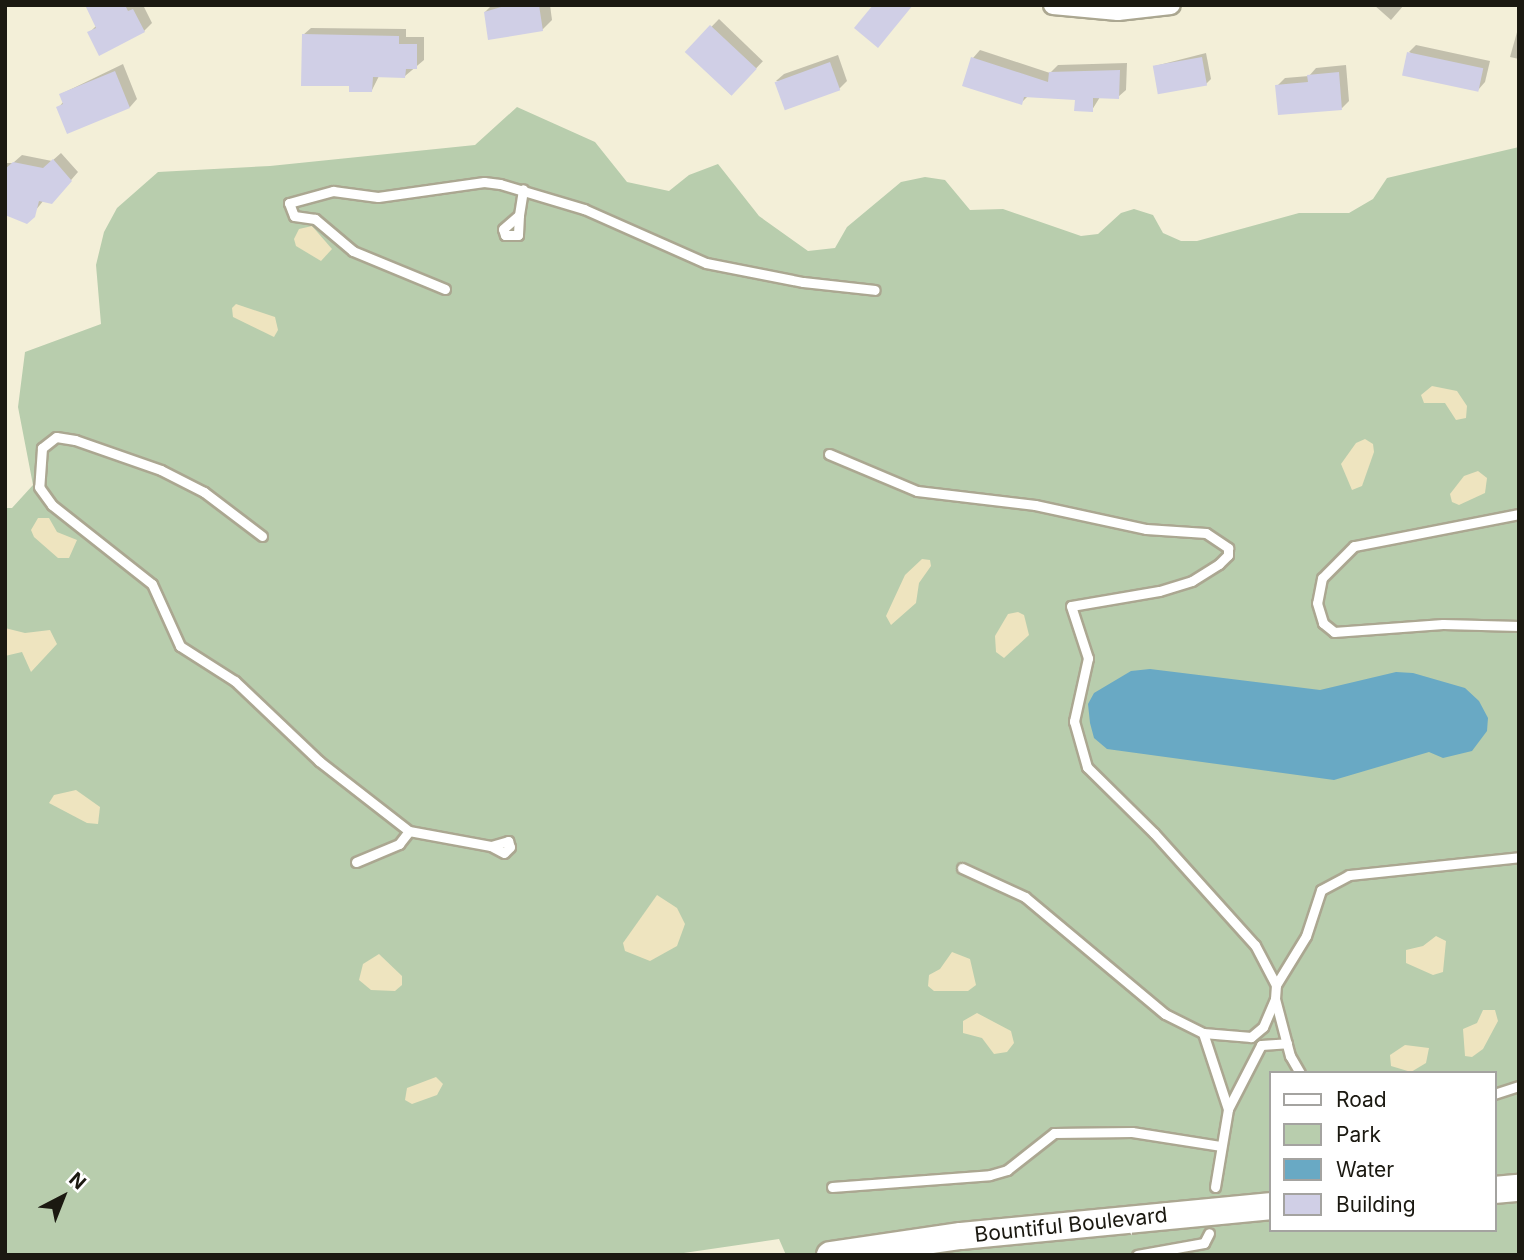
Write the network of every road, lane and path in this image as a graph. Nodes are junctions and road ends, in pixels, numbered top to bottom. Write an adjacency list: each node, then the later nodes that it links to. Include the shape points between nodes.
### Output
1 (1053, 5): 2 (street, via 1118,11)
2 (1171, 5)
3 (523, 189): 4 (lane); 5 (lane, via 484,182 378,197 334,191 289,203 294,216 315,219 354,251); 6 (lane, via 584,209 706,263)
4 (519, 215)
5 (445, 289)
6 (875, 290)
7 (829, 454): 16 (lane, via 917,491 1035,505 1146,529 1206,533 1228,548 1219,564 1192,581 1159,592 1071,606 1088,658 1074,721 1087,767 1255,945)
8 (1519, 514): 10 (lane, via 1354,546 1322,578 1317,603 1323,623 1334,632 1443,624)
9 (262, 536): 11 (lane, via 204,492 161,470 75,440 56,437 42,448 39,487 52,505 152,584 180,646 235,681 319,761)
10 (1519, 626)
11 (409, 831): 12 (lane); 14 (lane, via 399,844)
12 (491, 846)
13 (1519, 857): 16 (lane, via 1332,881 1314,902 1306,936)
14 (356, 862)
15 (962, 868): 18 (lane, via 1025,897 1165,1014)
16 (1276, 985): 17 (lane)
17 (1275, 999): 18 (lane, via 1258,1033); 19 (lane)
18 (1203, 1033): 23 (lane)
19 (1287, 1043): 20 (lane); 23 (lane, via 1261,1045)
20 (1299, 1071)
21 (1519, 1086): 22 (lane)
22 (1496, 1093)
23 (1228, 1109): 24 (lane)
24 (1220, 1146): 25 (lane, via 1132,1132 1054,1133 1007,1170 989,1175); 26 (lane)
25 (832, 1187)
26 (1215, 1187)
27 (1519, 1188): 28 (main road)
28 (1496, 1190)
29 (1268, 1206): 31 (main road, Bountiful Boulevard, via 961,1236)
30 (1209, 1233): 32 (lane, via 1204,1243)
31 (830, 1255)
32 (1137, 1255)

